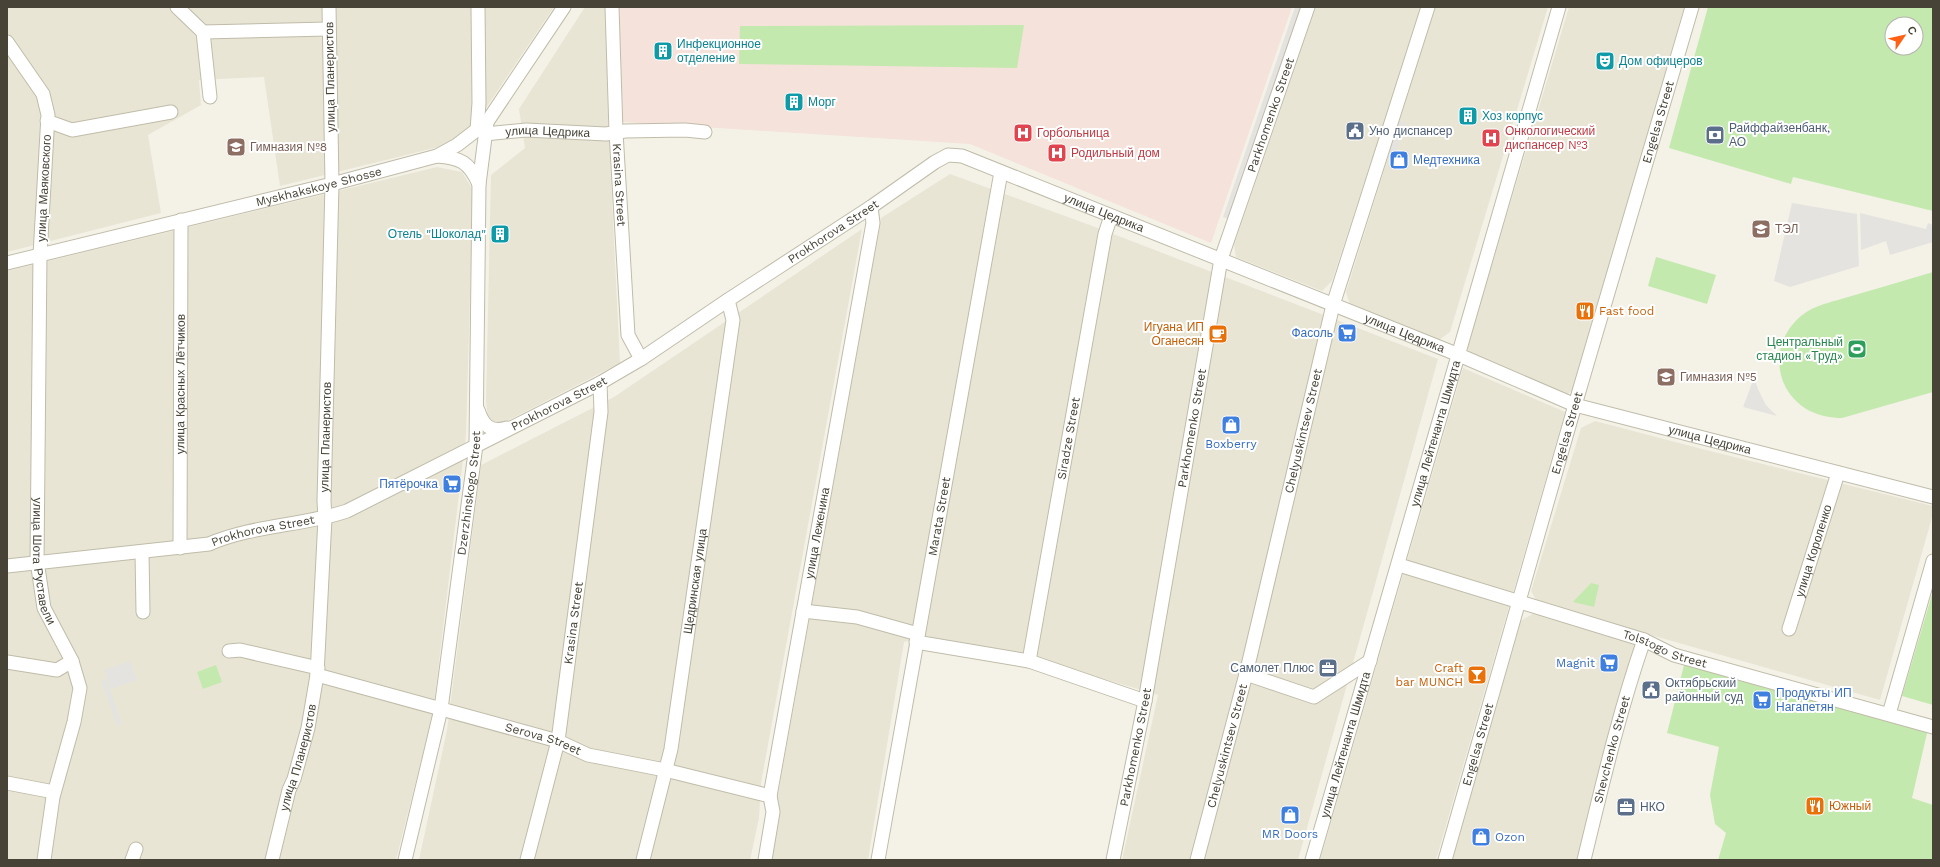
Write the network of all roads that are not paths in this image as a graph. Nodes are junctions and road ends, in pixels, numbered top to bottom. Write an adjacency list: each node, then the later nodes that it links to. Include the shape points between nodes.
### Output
1 (176, 7): 11 (street)
2 (329, 7): 10 (street, улица Планеристов)
3 (478, 7): 16 (street, Dzerzhinskogo Street, via 479,102)
4 (564, 7): 16 (street, Myskhakskoye Shosse)
5 (612, 7): 17 (street, Krasina Street)
6 (1308, 7): 28 (street, Parkhomenko Street)
7 (1428, 7): 31 (street, Chelyuskintsev Street)
8 (1559, 7): 32 (street, улица Лейтенанта Шмидта)
9 (1692, 7): 35 (street, Engelsa Street)
10 (328, 28): 11 (street); 22 (street, улица Планеристов)
11 (203, 32): 13 (street)
12 (7, 42): 15 (street, улица Маяковского, via 43,94)
13 (210, 97)
14 (171, 112): 15 (street, улица Маяковского, via 72,130)
15 (47, 121): 27 (street, улица Маяковского)
16 (483, 128): 17 (street, улица Цедрика, via 606,134); 19 (street, Myskhakskoye Shosse); 23 (street, Dzerzhinskogo Street)
17 (616, 132): 18 (street, улица Цедрика); 33 (street, Krasina Street, via 628,334)
18 (705, 132)
19 (437, 156): 22 (street, Myskhakskoye Shosse); 23 (street, via 452,157 467,164)
20 (935, 162): 21 (street, улица Цедрика, via 948,155 962,156); 24 (street, Prokhorova Street)
21 (1000, 172): 25 (street, улица Цедрика); 52 (street, Marata Street)
22 (332, 184): 26 (street, Myskhakskoye Shosse); 41 (street, улица Планеристов)
23 (479, 184): 36 (street, Dzerzhinskogo Street)
24 (871, 207): 30 (street, Prokhorova Street); 49 (street, улица Леженина, via 873,223)
25 (1111, 216): 28 (street, улица Цедрика); 56 (street, Siradze Street, via 1090,318)
26 (181, 220): 27 (street, Myskhakskoye Shosse); 42 (street, улица Красных Лётчиков)
27 (40, 255): 29 (street, Myskhakskoye Shosse); 44 (street, улица Шота Руставели)
28 (1221, 259): 31 (street, улица Цедрика); 61 (street, Parkhomenko Street)
29 (7, 263)
30 (728, 300): 33 (street, Prokhorova Street); 66 (street, Щедринская улица, via 733,320 671,749)
31 (1333, 305): 32 (street, улица Цедрика); 60 (street, Chelyuskintsev Street)
32 (1459, 355): 35 (street, улица Цедрика); 46 (street, улица Лейтенанта Шмидта)
33 (641, 359): 34 (street, Prokhorova Street)
34 (600, 383): 37 (street, Prokhorova Street); 65 (street, Krasina Street, via 601,412 596,457)
35 (1575, 405): 39 (street, улица Цедрика); 48 (street, Engelsa Street)
36 (477, 406): 37 (street, via 484,424 489,429); 38 (street, Dzerzhinskogo Street)
37 (512, 427): 38 (street, Prokhorova Street)
38 (476, 445): 41 (street, Prokhorova Street, via 347,511); 62 (street, Dzerzhinskogo Street)
39 (1838, 473): 40 (street, улица Цедрика); 51 (street, улица Короленко)
40 (1933, 497)
41 (325, 518): 42 (street, Prokhorova Street); 59 (street, улица Планеристов)
42 (180, 548): 43 (street, Prokhorova Street)
43 (142, 552): 44 (street, Prokhorova Street); 50 (street)
44 (38, 561): 47 (street, Prokhorova Street); 55 (street, улица Шота Руставели, via 44,608)
45 (1933, 561): 63 (street)
46 (1399, 565): 48 (street, Tolstogo Street); 57 (street, улица Лейтенанта Шмидта)
47 (7, 566)
48 (1520, 602): 53 (street, Tolstogo Street); 80 (street, Engelsa Street)
49 (803, 611): 52 (street, via 857,617); 69 (street, улица Леженина)
50 (143, 612)
51 (1790, 629)
52 (917, 638): 56 (street); 76 (street, Marata Street)
53 (1644, 640): 63 (street, Tolstogo Street, via 1674,655); 81 (street, Shevchenko Street, via 1633,670)
54 (229, 651): 59 (street, Serova Street, via 240,650)
55 (72, 661): 58 (street, via 57,670); 68 (street, улица Шота Руставели, via 80,688 74,722)
56 (1029, 661): 61 (street)
57 (1370, 661): 60 (street, via 1314,697); 79 (street, улица Лейтенанта Шмидта)
58 (7, 662)
59 (318, 672): 62 (street, Serova Street); 71 (street, улица Планеристов, via 308,728 289,790)
60 (1246, 674): 78 (street, Chelyuskintsev Street)
61 (1145, 701): 77 (street, Parkhomenko Street)
62 (441, 708): 65 (street, Serova Street); 72 (street, Dzerzhinskogo Street)
63 (1889, 714): 64 (street, Tolstogo Street)
64 (1933, 727)
65 (558, 741): 66 (street, Serova Street, via 588,755); 73 (street, Krasina Street)
66 (665, 770): 69 (street, Serova Street); 74 (street, Щедринская улица)
67 (7, 783): 68 (street)
68 (54, 792): 70 (street, улица Шота Руставели)
69 (770, 796): 75 (street, улица Леженина, via 773,812)
70 (44, 858)
71 (272, 860)
72 (405, 860)
73 (527, 860)
74 (643, 860)
75 (764, 860)
76 (878, 860)
77 (1113, 860)
78 (1197, 860)
79 (1312, 860)
80 (1445, 860)
81 (1584, 860)

